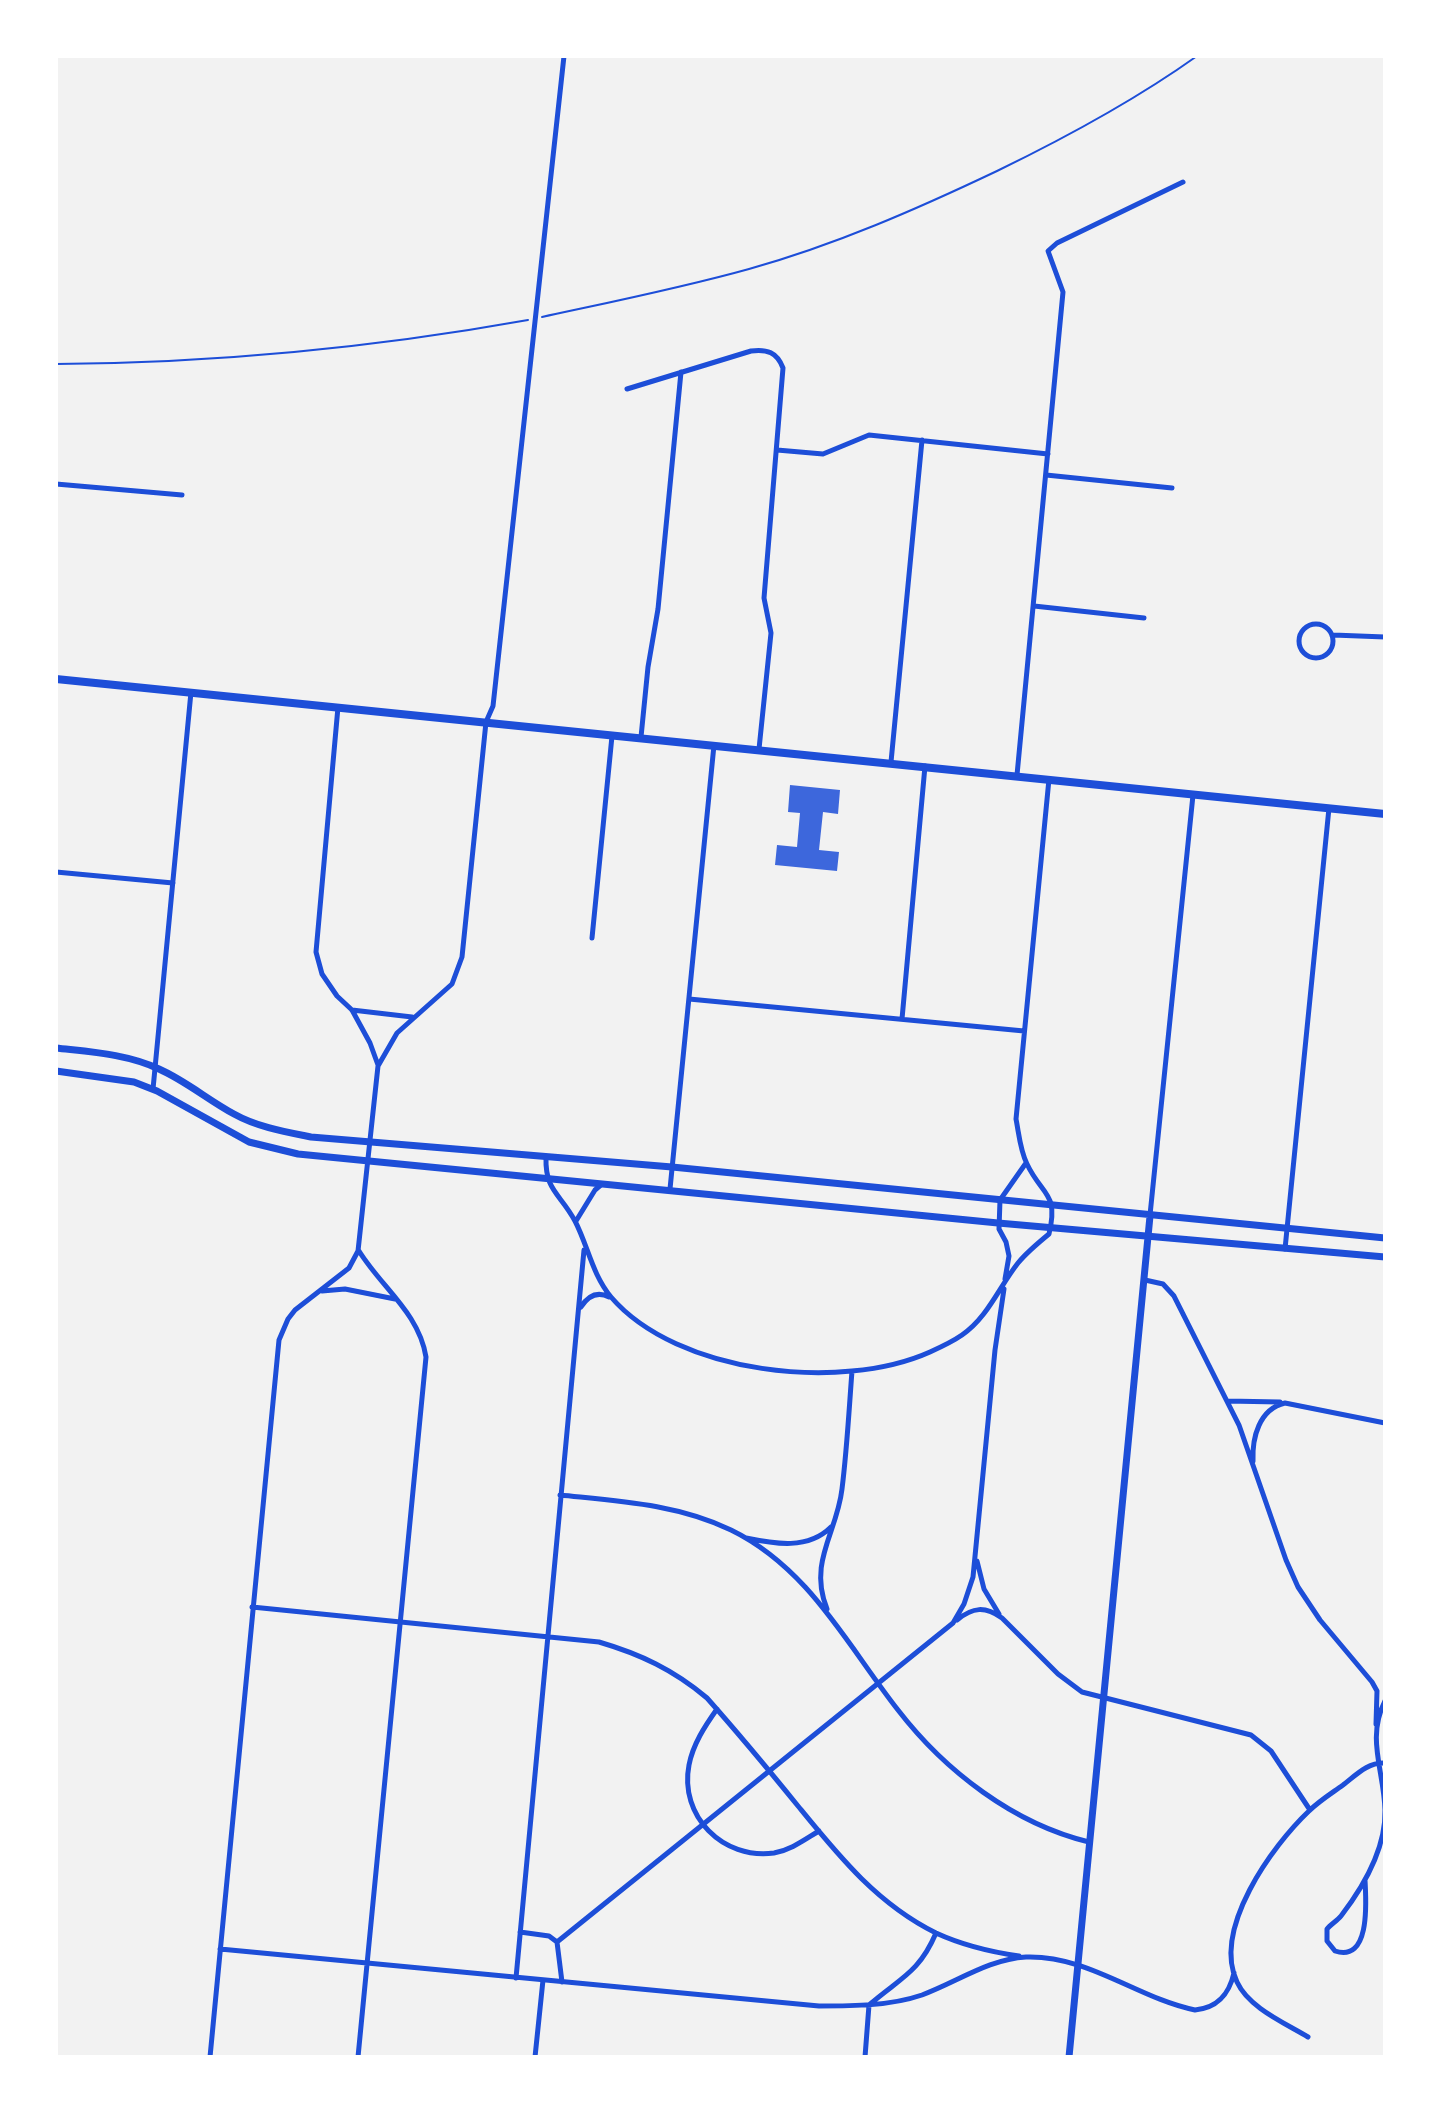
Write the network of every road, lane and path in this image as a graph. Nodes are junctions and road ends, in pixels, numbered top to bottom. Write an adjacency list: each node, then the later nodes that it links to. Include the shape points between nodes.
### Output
1 (564, 56): 4 (street)
2 (1197, 56): 4 (path, via 1103,117 1024,158 846,236 750,268)
3 (1183, 182): 10 (street, via 1048,251 1063,292)
4 (534, 319): 5 (path, via 267,355); 22 (street, via 493,706)
5 (56, 364)
6 (681, 372): 7 (street); 9 (street, via 751,351 779,358 783,368); 24 (street)
7 (627, 389)
8 (922, 440): 9 (street, via 869,435 823,454); 10 (street); 27 (street)
9 (777, 450): 26 (street, via 764,598 771,633)
10 (1048, 454): 11 (street)
11 (1046, 475): 13 (street); 15 (street)
12 (56, 484): 14 (street)
13 (1172, 488)
14 (182, 495)
15 (1034, 606): 16 (street); 29 (street)
16 (1144, 618)
17 (1333, 635): 17 (street, via 1323,625 1312,624 1302,632 1301,651 1311,658 1323,657 1332,648); 18 (street)
18 (1385, 637)
19 (56, 679): 20 (main road)
20 (191, 692): 21 (main road); 35 (street)
21 (338, 707): 22 (main road); 38 (street, via 316,952 322,974)
22 (486, 722): 23 (main road); 39 (street, via 462,957 452,984)
23 (612, 734): 24 (main road); 36 (street)
24 (641, 737): 25 (main road)
25 (714, 744): 26 (main road); 37 (street)
26 (759, 749): 27 (main road)
27 (891, 762): 28 (main road)
28 (925, 766): 29 (main road); 40 (street)
29 (1017, 775): 30 (main road)
30 (1049, 779): 31 (main road); 41 (street)
31 (1193, 794): 32 (main road); 57 (street)
32 (1329, 808): 33 (main road); 61 (street)
33 (1385, 814)
34 (56, 872): 35 (street)
35 (173, 883): 44 (street)
36 (592, 938)
37 (689, 999): 40 (street); 51 (street)
38 (352, 1010): 39 (street); 43 (street)
39 (413, 1017): 43 (street)
40 (902, 1019): 41 (street)
41 (1024, 1031): 50 (street, via 1016,1119)
42 (56, 1048): 44 (street, via 120,1056)
43 (378, 1066): 47 (street)
44 (156, 1067): 46 (street); 47 (street, via 237,1116 299,1135)
45 (56, 1071): 46 (street)
46 (153, 1089): 49 (street, via 249,1142 298,1154)
47 (371, 1141): 48 (street); 49 (street)
48 (546, 1157): 51 (street); 52 (street)
49 (369, 1161): 52 (street); 66 (street)
50 (1026, 1163): 55 (street); 56 (street)
51 (672, 1167): 54 (street); 55 (street)
52 (546, 1177): 53 (street); 58 (street)
53 (604, 1183): 54 (street); 58 (street)
54 (670, 1189): 59 (street)
55 (1000, 1200): 56 (street); 59 (street)
56 (1053, 1204): 57 (street); 60 (street)
57 (1150, 1216): 61 (street); 62 (street)
58 (576, 1222): 64 (street)
59 (998, 1223): 60 (street); 69 (street, via 1009,1256)
60 (1050, 1227): 62 (street); 69 (street)
61 (1287, 1229): 63 (street); 65 (street)
62 (1149, 1236): 65 (street); 68 (street)
63 (1385, 1238)
64 (584, 1245): 72 (street); 73 (street)
65 (1285, 1249): 67 (street)
66 (358, 1251): 70 (street, via 349,1268); 71 (street)
67 (1385, 1257)
68 (1145, 1280): 75 (street, via 1163,1284 1174,1296); 90 (street)
69 (1005, 1283): 74 (street, via 976,1322 954,1339 907,1360); 82 (street)
70 (321, 1291): 71 (street, via 345,1289); 83 (street, via 295,1310 279,1340)
71 (395, 1299): 86 (street, via 419,1329 426,1357)
72 (614, 1300): 73 (street, via 590,1297); 74 (street, via 665,1338 712,1356 762,1368)
73 (579, 1314): 79 (street)
74 (852, 1371): 80 (street, via 842,1488)
75 (1227, 1401): 76 (street); 78 (street)
76 (1285, 1403): 77 (street); 78 (street, via 1272,1407 1258,1427 1252,1445)
77 (1385, 1423)
78 (1254, 1470): 93 (street, via 1298,1587 1377,1691)
79 (560, 1495): 81 (street, via 665,1507); 88 (street)
80 (833, 1525): 81 (street, via 805,1542); 84 (street, via 820,1572)
81 (741, 1536): 84 (street, via 795,1576)
82 (976, 1553): 85 (street, via 984,1589); 87 (street, via 970,1589)
83 (252, 1607): 86 (street); 105 (street)
84 (830, 1615): 89 (street)
85 (1002, 1618): 87 (street, via 977,1609); 90 (street, via 1073,1686)
86 (401, 1622): 88 (street); 107 (street)
87 (953, 1623): 89 (street)
88 (548, 1636): 92 (street, via 599,1642 649,1659 687,1681); 102 (street)
89 (879, 1684): 96 (street); 100 (street, via 918,1734 982,1791 1032,1821)
90 (1103, 1699): 97 (street, via 1251,1735 1271,1751); 100 (street)
91 (1385, 1701): 93 (street)
92 (717, 1709): 96 (street); 98 (street, via 694,1748 687,1775 690,1800)
93 (1376, 1724): 94 (street)
94 (1377, 1763): 95 (street); 97 (street); 101 (street, via 1384,1821)
95 (1385, 1763)
96 (770, 1772): 98 (street); 99 (street)
97 (1310, 1810): 109 (street, via 1279,1846 1242,1904 1232,1933)
98 (702, 1826): 99 (street, via 733,1847 758,1853 785,1850); 104 (street)
99 (819, 1831): 103 (street, via 867,1886)
100 (1089, 1842): 108 (street)
101 (1365, 1880): 101 (street, via 1362,1935 1352,1951 1335,1951 1327,1941 1327,1929)
102 (520, 1932): 104 (street); 110 (street)
103 (936, 1933): 106 (street); 113 (street, via 913,1972)
104 (557, 1942): 112 (street)
105 (220, 1949): 107 (street); 115 (street)
106 (1028, 1957): 108 (street); 113 (street, via 994,1963 918,1996)
107 (368, 1963): 110 (street); 116 (street)
108 (1077, 1964): 109 (street, via 1195,2010 1219,2002); 119 (street)
109 (1234, 1973): 114 (street, via 1248,1997)
110 (516, 1978): 111 (street)
111 (543, 1980): 112 (street); 117 (street)
112 (562, 1982): 113 (street, via 819,2006)
113 (869, 2005): 118 (street)
114 (1308, 2037)
115 (210, 2057)
116 (358, 2057)
117 (535, 2057)
118 (865, 2057)
119 (1069, 2057)

